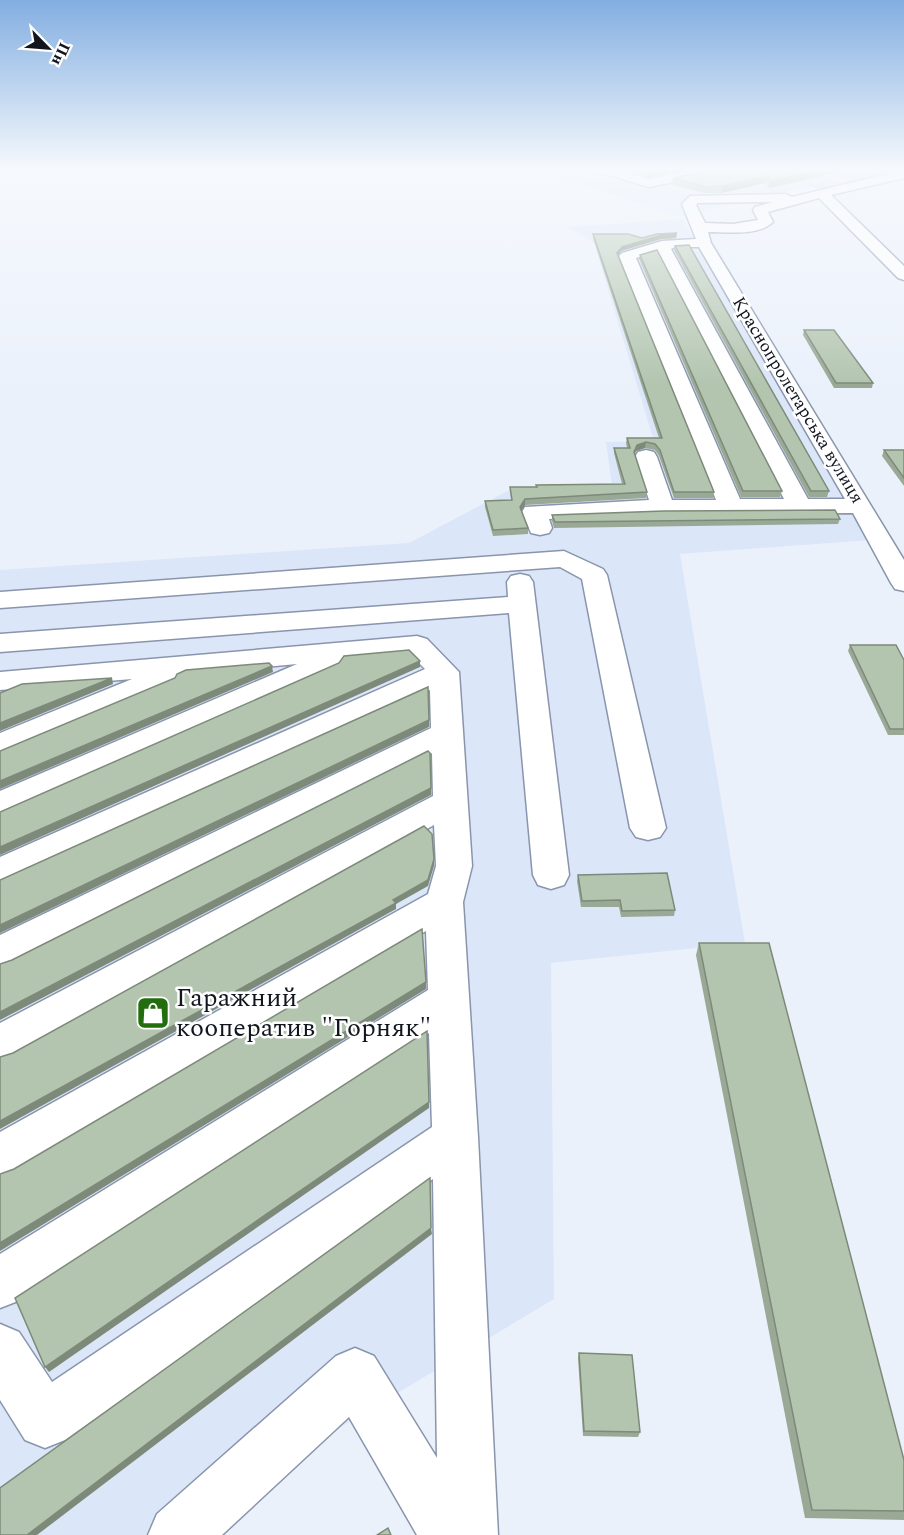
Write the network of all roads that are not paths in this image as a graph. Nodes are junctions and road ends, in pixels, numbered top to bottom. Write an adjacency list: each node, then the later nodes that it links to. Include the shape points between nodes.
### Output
1 (680, 241): 4 (street)
2 (705, 241): 7 (street, Краснопролетарська вулиця)
3 (870, 241): 5 (street)
4 (663, 245): 9 (street, via 627,256); 10 (street)
5 (904, 275)
6 (646, 457): 8 (street)
7 (861, 506): 10 (street); 13 (street, Краснопролетарська вулиця)
8 (663, 507): 9 (street); 11 (street, via 534,512)
9 (731, 507): 10 (street)
10 (800, 507)
11 (540, 528)
12 (518, 562): 14 (street); 15 (street); 27 (street, via 564,559 594,575)
13 (904, 583)
14 (0, 600)
15 (522, 604): 16 (street); 29 (street)
16 (0, 643)
17 (353, 651): 18 (street); 19 (street, via 417,645); 26 (street)
18 (192, 664): 20 (street); 24 (street)
19 (444, 672): 23 (street); 28 (street)
20 (39, 677): 21 (street); 22 (street)
21 (0, 681)
22 (0, 693)
23 (448, 732): 25 (street); 31 (street)
24 (0, 745)
25 (451, 801): 30 (street, via 453,866); 33 (street)
26 (0, 805)
27 (648, 828)
28 (0, 872)
29 (551, 875)
30 (444, 902): 32 (street); 35 (street)
31 (0, 953)
32 (449, 998): 34 (street); 36 (street)
33 (0, 1044)
34 (455, 1137): 37 (street, via 45,1420); 40 (street)
35 (0, 1157)
36 (0, 1283)
37 (0, 1351)
38 (178, 1535): 39 (street, via 355,1375)
39 (450, 1535)
40 (468, 1535)

